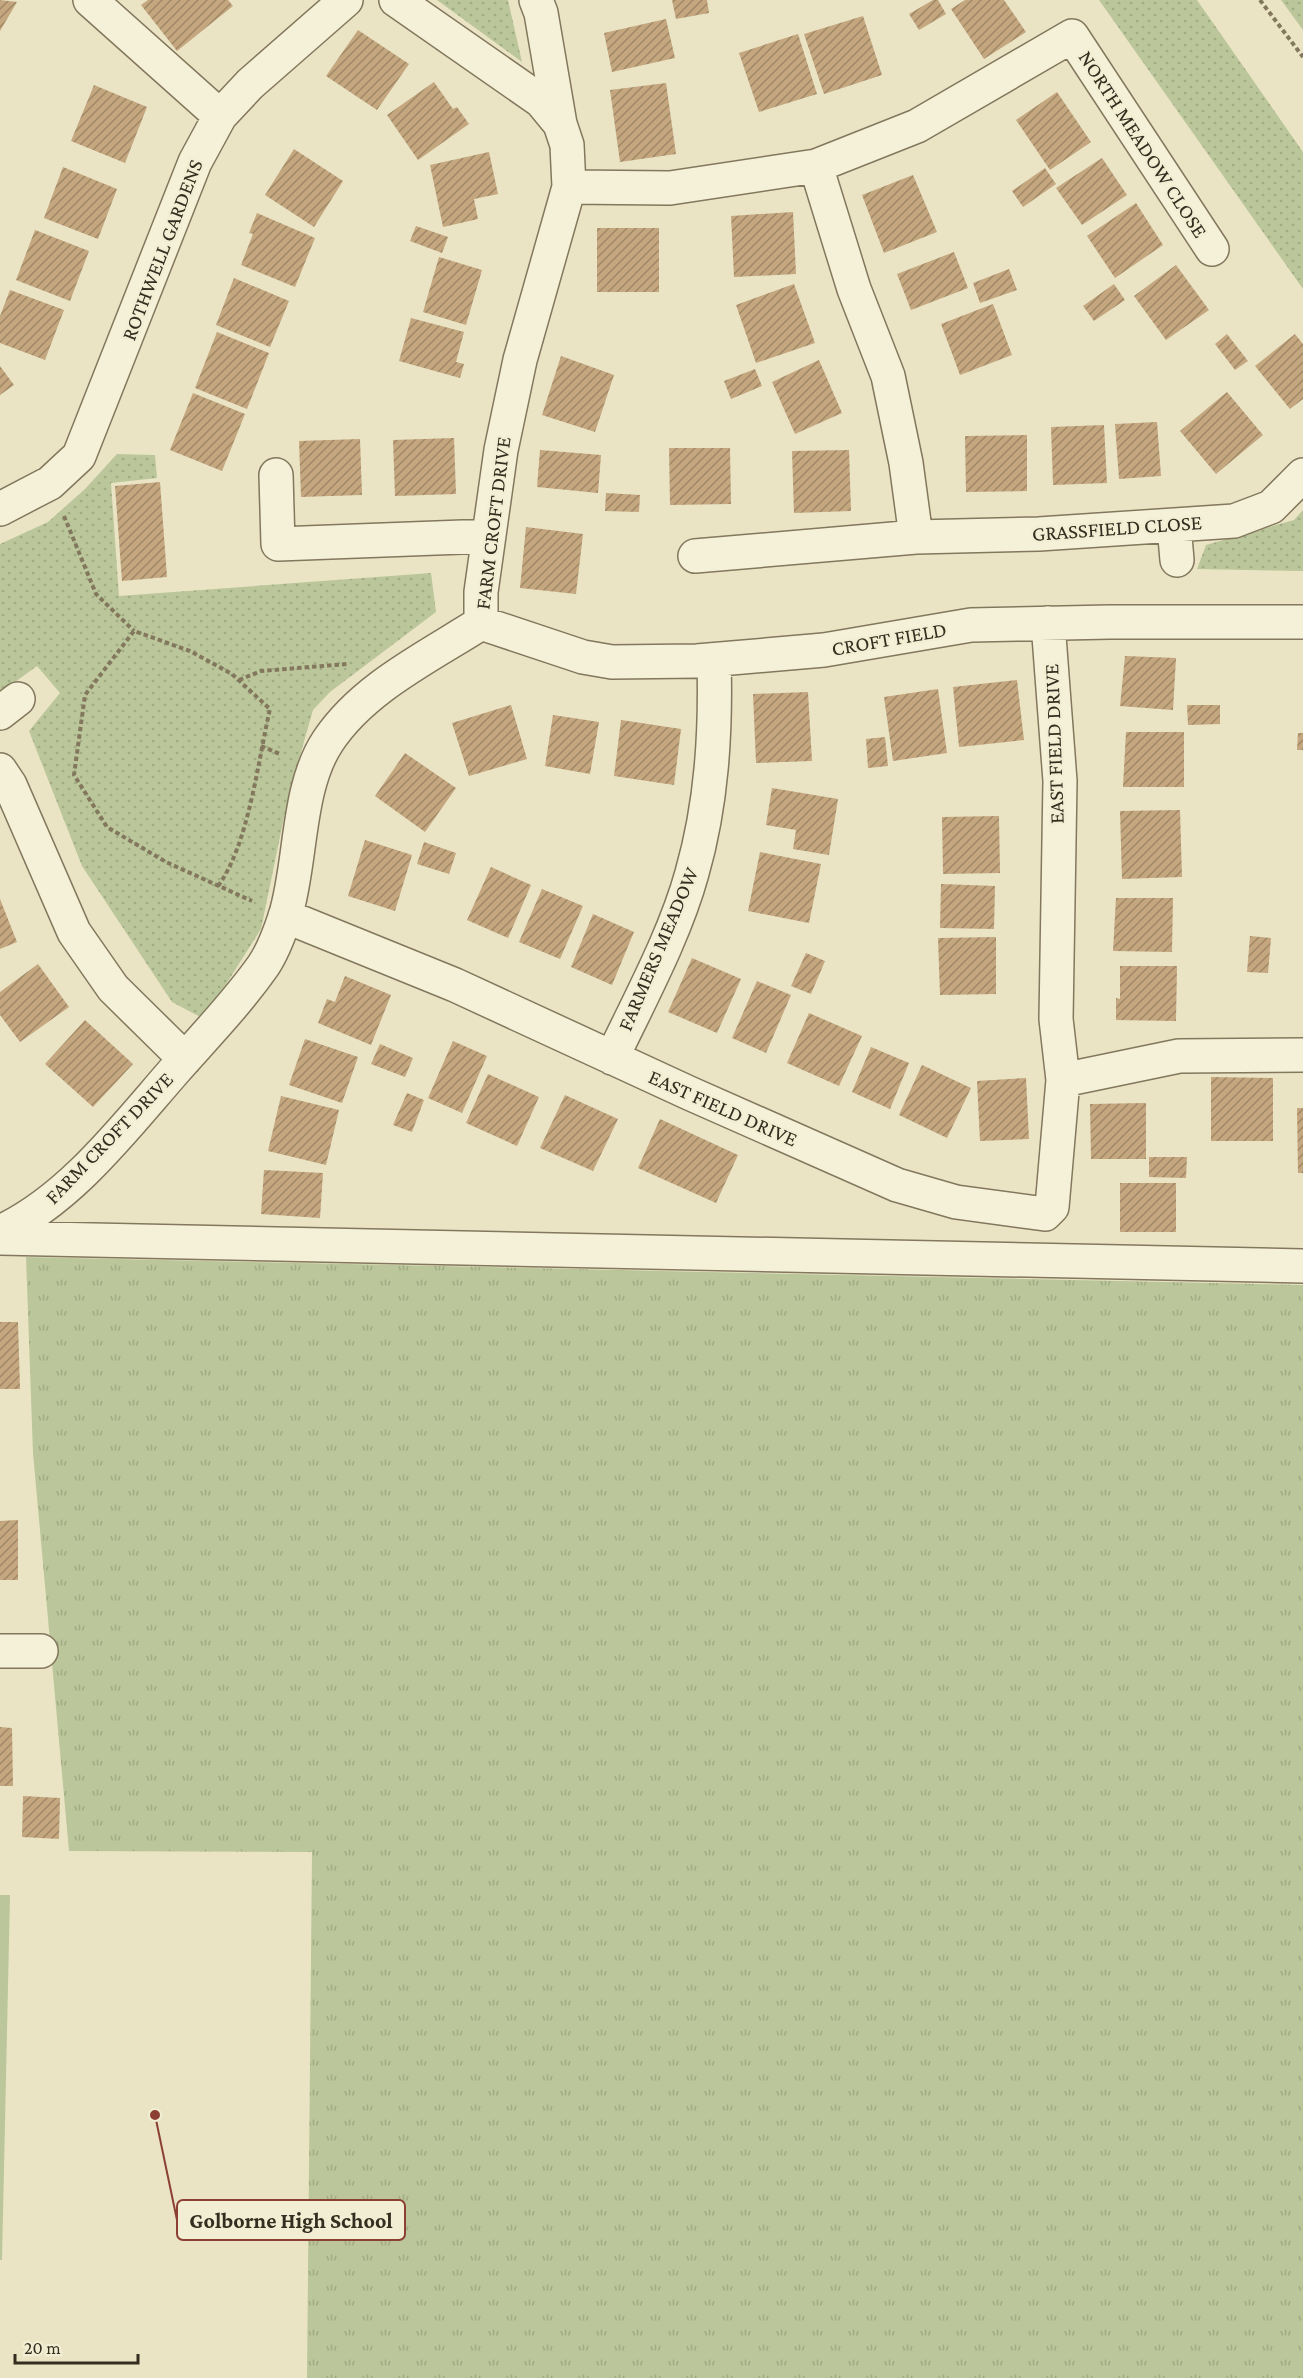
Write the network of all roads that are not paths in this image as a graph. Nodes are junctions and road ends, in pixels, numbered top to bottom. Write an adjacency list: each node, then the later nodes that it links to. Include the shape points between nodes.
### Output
1 (90, 0): 5 (street)
2 (346, 0): 5 (street, ROTHWELL GARDENS, via 250,84)
3 (396, 0): 6 (street, FARM CROFT DRIVE, via 541,101)
4 (536, 0): 6 (street)
5 (220, 116): 12 (street, ROTHWELL GARDENS, via 195,162 79,456 50,483)
6 (560, 124): 8 (street, FARM CROFT DRIVE, via 567,146)
7 (816, 166): 8 (street, NORTH MEADOW CLOSE, via 669,188); 9 (street, NORTH MEADOW CLOSE, via 917,126 1072,36); 15 (street, via 854,290 888,376)
8 (569, 187): 14 (street, FARM CROFT DRIVE, via 520,360 501,450)
9 (1212, 249)
10 (276, 474): 14 (street, via 278,544)
11 (1303, 475): 13 (street, GRASSFIELD CLOSE, via 1271,507 1234,521)
12 (0, 509)
13 (1174, 526): 15 (street, GRASSFIELD CLOSE); 17 (street)
14 (489, 536): 19 (street, FARM CROFT DRIVE)
15 (916, 537): 16 (street, GRASSFIELD CLOSE)
16 (694, 556)
17 (1177, 560)
18 (1303, 622): 20 (street, CROFT FIELD)
19 (481, 623): 21 (street, CROFT FIELD, via 583,657 612,662); 23 (street, FARM CROFT DRIVE, via 382,686 347,716 327,743 312,777)
20 (1048, 623): 21 (street, CROFT FIELD, via 971,625 824,650); 27 (street, EAST FIELD DRIVE, via 1060,781 1056,1018)
21 (714, 660): 25 (street, FARMERS MEADOW, via 716,716 711,778 692,875)
22 (0, 770): 26 (street, FARM CROFT DRIVE, via 74,932 113,988)
23 (285, 916): 25 (street, EAST FIELD DRIVE, via 455,985); 26 (street, FARM CROFT DRIVE, via 264,964)
24 (1303, 1055): 27 (street, via 1179,1056)
25 (612, 1058): 27 (street, EAST FIELD DRIVE, via 897,1185 956,1202 1040,1214 1052,1207)
26 (185, 1059): 28 (street, FARM CROFT DRIVE, via 69,1184 30,1217)
27 (1063, 1080)
28 (0, 1232)
29 (0, 1238): 30 (street)
30 (1303, 1266)
31 (0, 1651): 32 (street)
32 (41, 1651)

